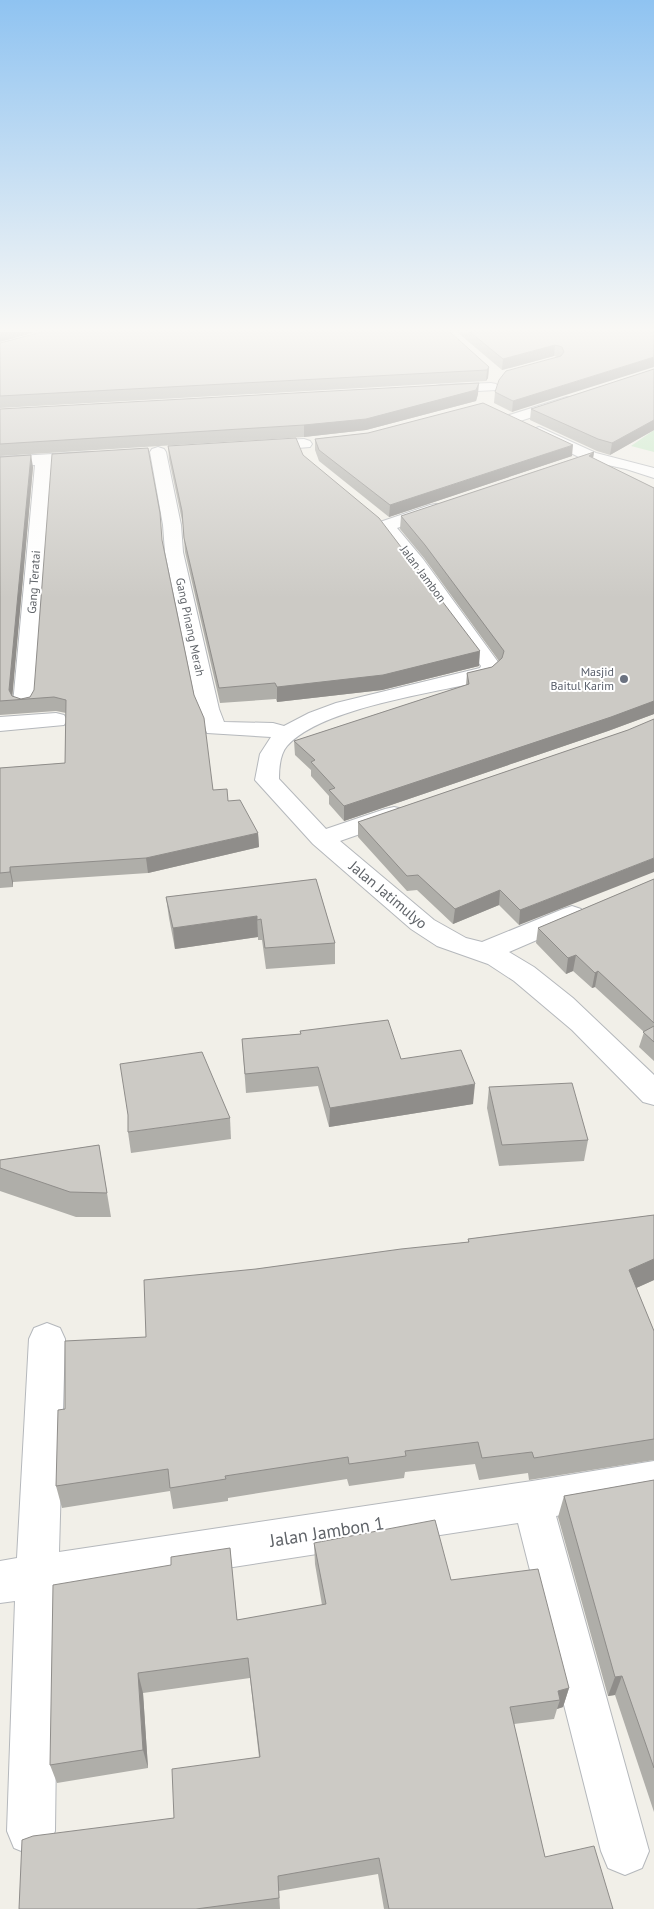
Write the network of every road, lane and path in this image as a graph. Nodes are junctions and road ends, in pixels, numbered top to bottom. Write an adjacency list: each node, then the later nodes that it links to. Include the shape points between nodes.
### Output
1 (515, 421): 6 (street)
2 (322, 443): 3 (street, via 307,452)
3 (245, 447)
4 (158, 452): 16 (street, Gang Pinang Merah, via 174,552 208,709 215,728 273,730)
5 (101, 456): 7 (street)
6 (591, 457): 9 (street); 10 (street)
7 (44, 460): 8 (street); 13 (street, Gang Teratai)
8 (0, 462)
9 (563, 466)
10 (654, 473)
11 (451, 504): 12 (street, Jalan Jambon, via 378,520 416,563 491,666 489,672)
12 (337, 709): 16 (street, Jalan Jatimulyo)
13 (25, 713): 14 (street); 15 (street)
14 (56, 720)
15 (0, 724)
16 (289, 734): 18 (street, Jalan Jatimulyo, via 279,741 268,760 267,780)
17 (415, 807): 18 (street)
18 (322, 839): 20 (street, Jalan Jatimulyo, via 434,934)
19 (593, 906): 20 (street)
20 (484, 952): 21 (street, Jalan Jatimulyo, via 515,969 584,1024)
21 (654, 1094)
22 (47, 1339): 25 (street)
23 (654, 1480): 24 (street, Jalan Jambon 1)
24 (532, 1501): 25 (street, Jalan Jambon 1); 27 (street)
25 (18, 1579): 26 (street)
26 (31, 1830)
27 (625, 1851)

